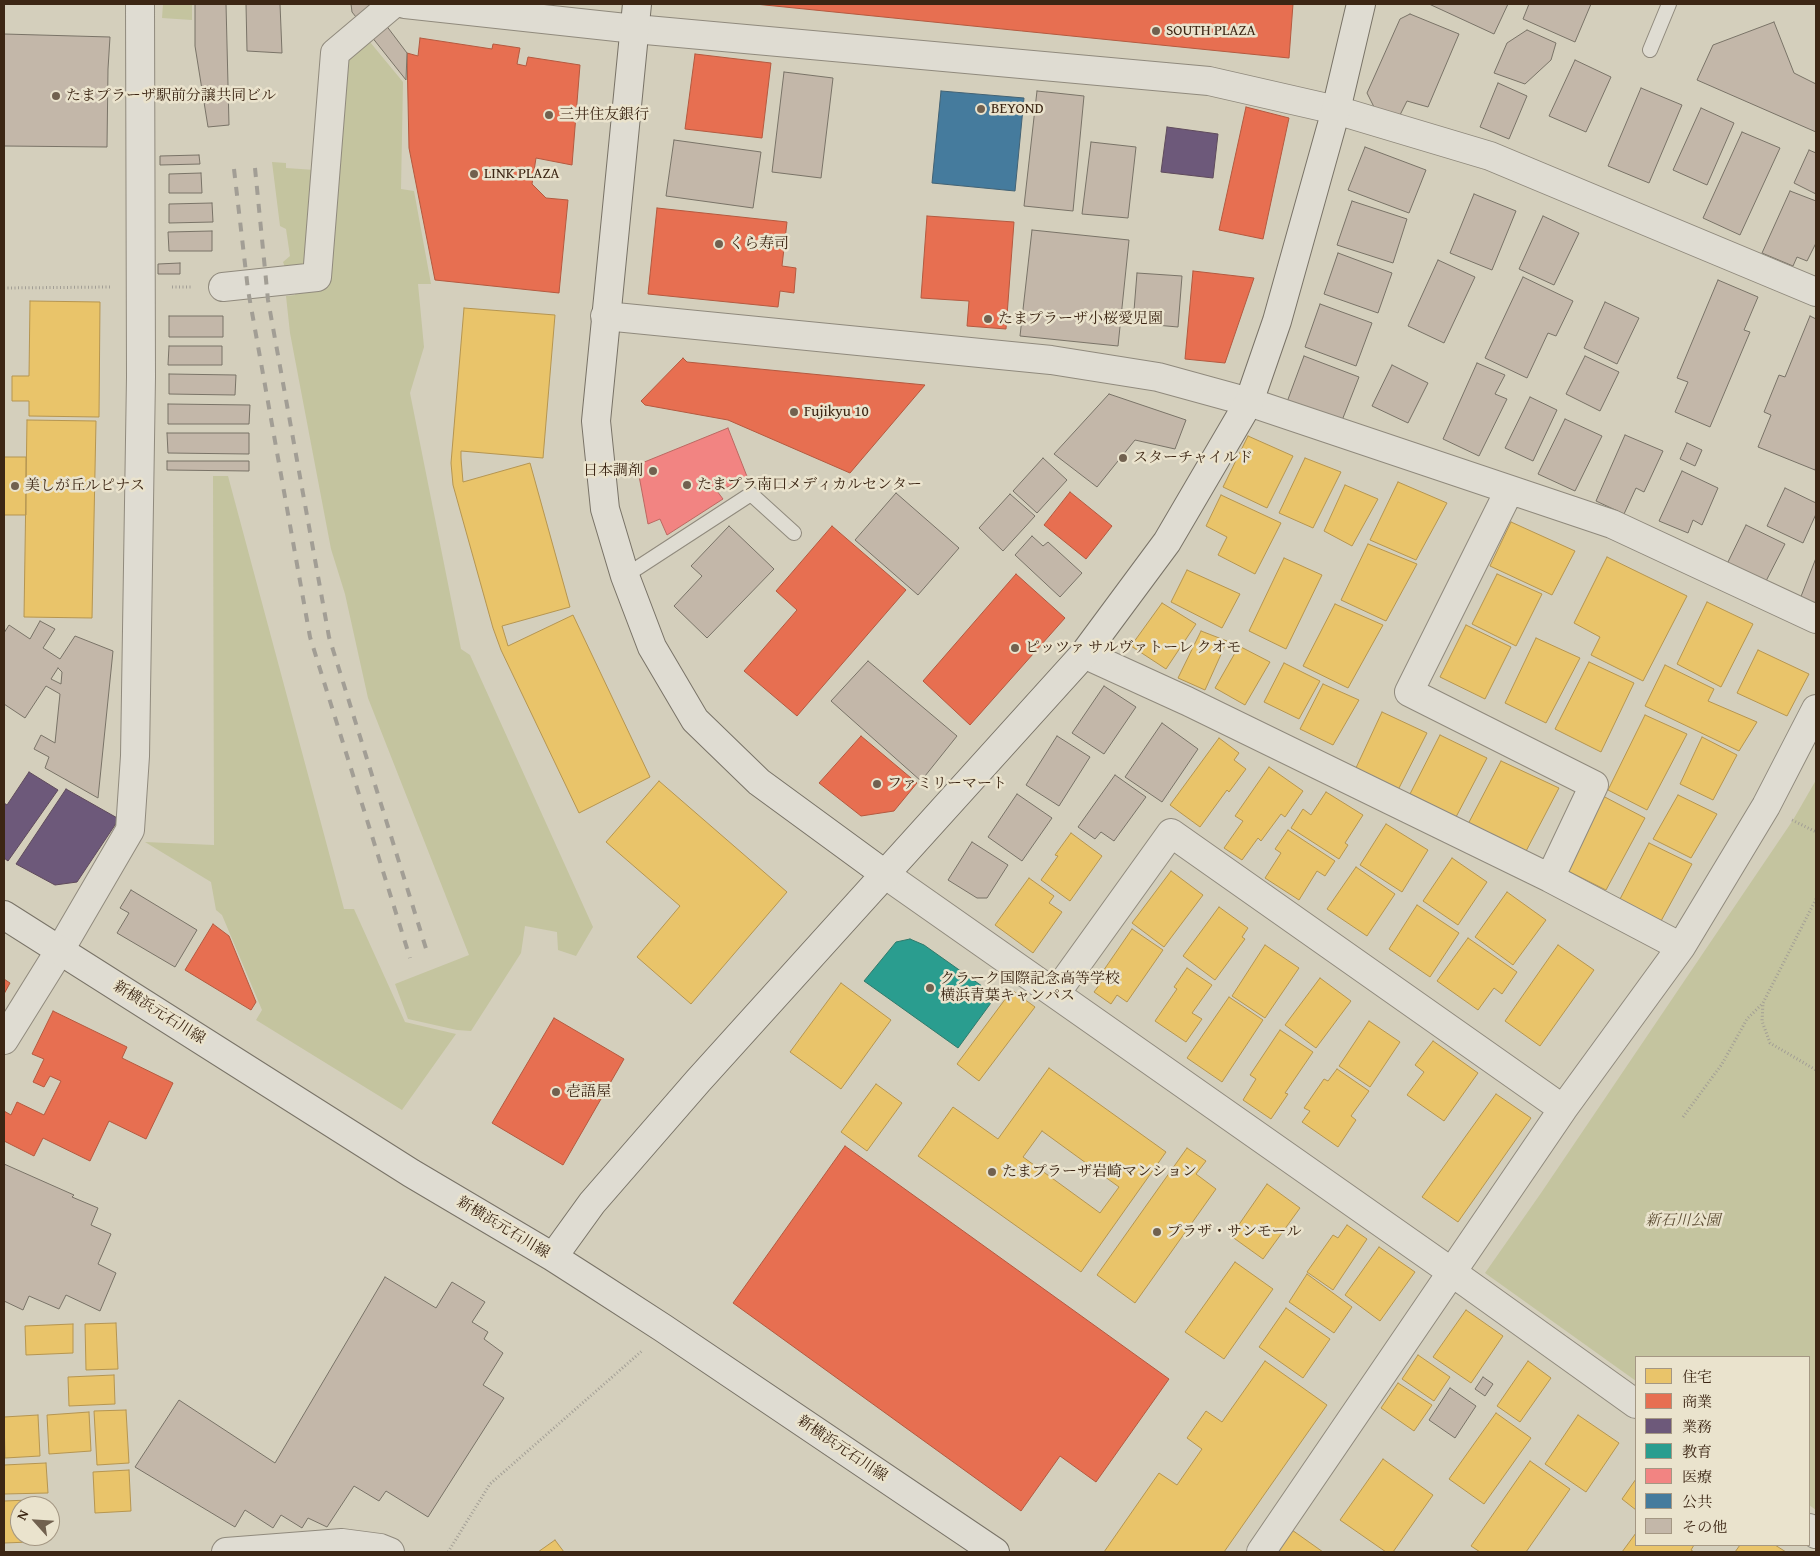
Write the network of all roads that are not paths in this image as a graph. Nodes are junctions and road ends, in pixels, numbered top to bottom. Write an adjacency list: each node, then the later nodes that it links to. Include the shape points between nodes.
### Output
1 (140, 4): 25 (street, via 153,287 130,830)
2 (393, 4): 11 (street, via 335,53 317,277)
3 (406, 4): 6 (street)
4 (1361, 4): 10 (street)
5 (1669, 4): 9 (lane)
6 (474, 7): 7 (street)
7 (547, 11): 8 (street)
8 (636, 16): 10 (street, via 1209,81); 13 (street)
9 (1650, 50)
10 (1336, 110): 12 (street, via 1490,156); 14 (street, via 1277,321)
11 (223, 287)
12 (1816, 292)
13 (605, 316): 14 (street, via 1050,360 1158,377); 17 (street, via 596,421 605,509)
14 (1249, 402): 15 (street); 19 (street, via 1167,542)
15 (1509, 490): 18 (street, via 1612,524); 22 (street, via 1409,692 1594,785)
16 (794, 533): 17 (lane, via 751,494)
17 (625, 576): 21 (street, via 652,647 695,720 759,782)
18 (1816, 619)
19 (1084, 654): 21 (street); 22 (street, via 1188,701)
20 (1816, 708): 24 (street, via 1766,806)
21 (886, 875): 26 (street); 29 (street, via 698,1081 592,1203)
22 (1550, 878): 24 (street)
23 (4, 915): 25 (street, 新横浜元石川線)
24 (1681, 947): 28 (street)
25 (60, 950): 27 (street); 29 (street, 新横浜元石川線, via 411,1173)
26 (1056, 993): 28 (street, via 1171,833); 30 (street)
27 (4, 1040)
28 (1563, 1110): 30 (street)
29 (553, 1257): 34 (street, 新横浜元石川線)
30 (1453, 1272): 31 (street); 35 (street)
31 (1635, 1403)
32 (226, 1552): 33 (street, via 342,1543)
33 (390, 1552)
34 (994, 1552)
35 (1261, 1552)

